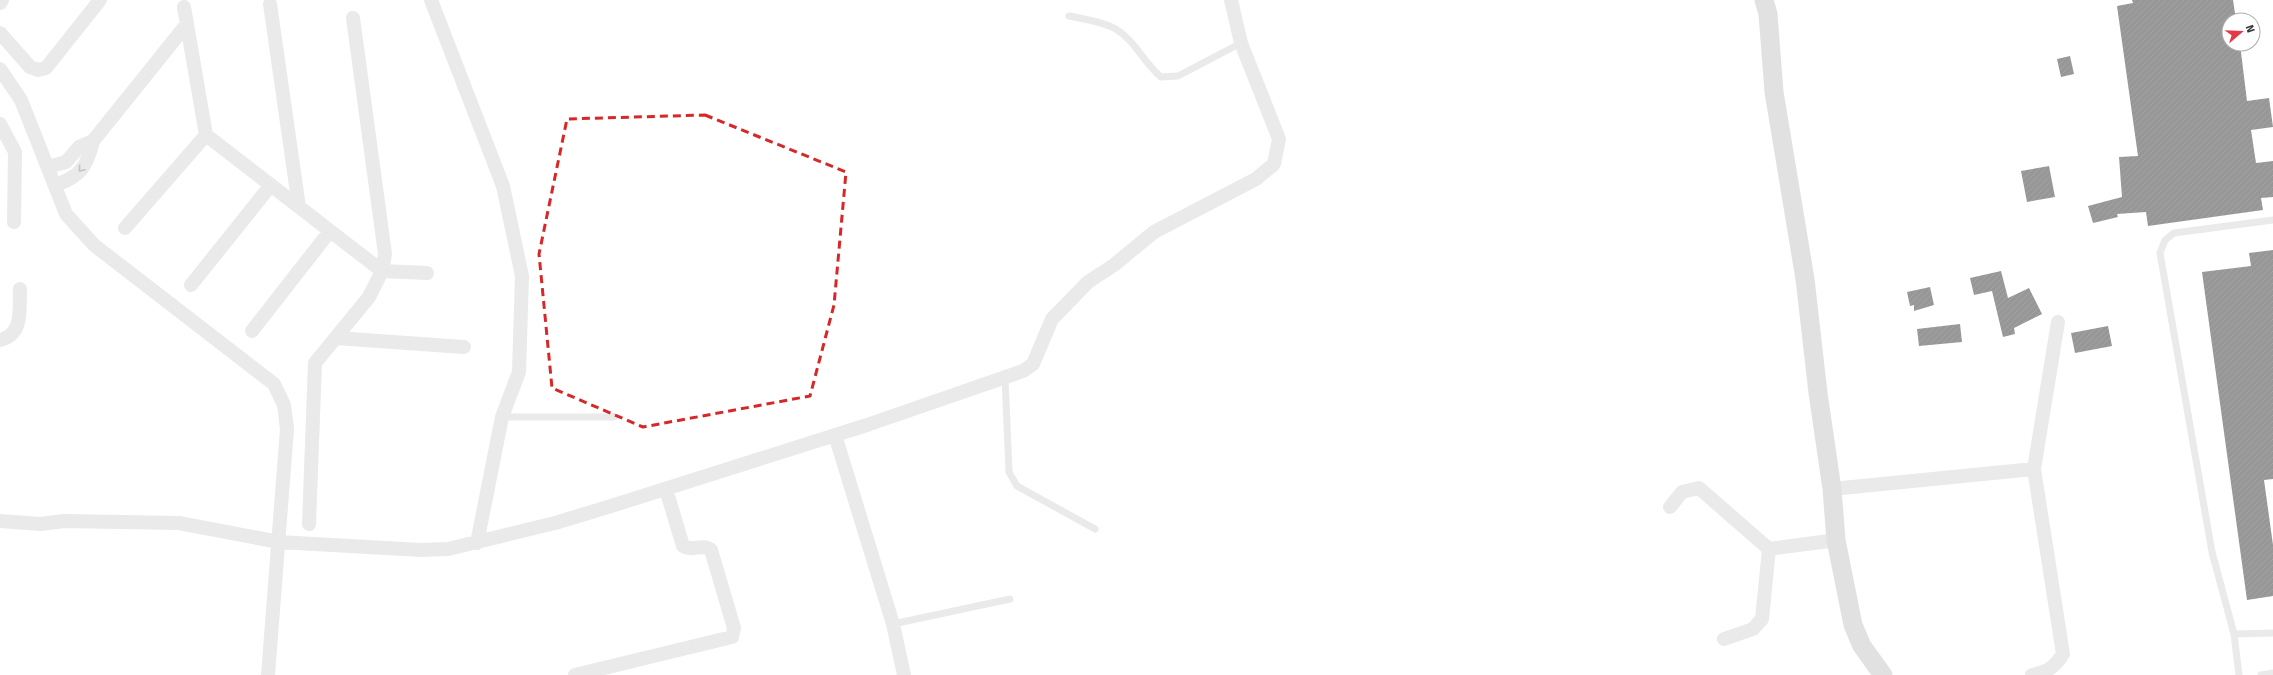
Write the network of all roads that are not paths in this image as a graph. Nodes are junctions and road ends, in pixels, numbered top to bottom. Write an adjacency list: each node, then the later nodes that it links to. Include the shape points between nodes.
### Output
1 (2, 0): 6 (street)
2 (100, 0): 12 (street, via 46,68 30,68)
3 (431, 0): 36 (street, via 503,186 522,276 519,372)
4 (1231, 0): 13 (street)
5 (1764, 0): 40 (street, via 1768,14 1774,92 1796,215)
6 (0, 2)
7 (270, 4): 21 (street)
8 (184, 7): 11 (street)
9 (1069, 16): 13 (lane, via 1114,28 1161,77 1178,76)
10 (353, 18): 26 (street, via 385,254)
11 (187, 24): 16 (street); 17 (street)
12 (0, 34)
13 (1241, 43): 35 (street, via 1279,140 1274,164 1256,179 1154,232 1114,265 1088,282 1052,319 1033,364)
14 (0, 69): 18 (street, via 22,100)
15 (0, 124): 23 (street, via 15,152)
16 (206, 135): 20 (street); 24 (street)
17 (93, 141): 18 (street, via 79,147 66,162); 19 (street, one-way to 19, via 89,159 72,179)
18 (48, 167): 19 (street)
19 (55, 185): 47 (street, via 66,214 94,245 274,384 284,405 287,429)
20 (271, 185): 21 (street); 28 (street)
21 (299, 207): 25 (street)
22 (2273, 220): 53 (lane, via 2174,232 2165,240 2160,253 2212,552)
23 (14, 222)
24 (125, 228)
25 (330, 231): 26 (street); 31 (street)
26 (382, 271): 27 (street); 32 (street, via 369,297)
27 (427, 273)
28 (191, 285)
29 (20, 289): 33 (street, via 19,327 9,338)
30 (2058, 322): 39 (street)
31 (252, 331)
32 (336, 338): 34 (street); 44 (street, via 315,363)
33 (0, 340)
34 (464, 347)
35 (1005, 378): 38 (street); 45 (lane, via 1009,472 1013,481 1017,486)
36 (502, 417): 37 (lane); 48 (street)
37 (614, 417)
38 (835, 435): 41 (street); 51 (street)
39 (2034, 469): 40 (street); 60 (street, via 2063,654 2049,670)
40 (1832, 488): 46 (street)
41 (666, 489): 48 (street, via 555,523); 57 (street, via 683,546 690,550 705,547 711,550 734,628 732,637)
42 (1670, 507): 49 (street, via 1682,492 1699,488)
43 (0, 521): 47 (street, via 40,524 64,521 179,523)
44 (309, 524)
45 (1094, 529)
46 (1836, 540): 49 (street); 59 (street, via 1853,626 1862,646)
47 (279, 542): 48 (street, via 421,550 448,549); 56 (street)
48 (477, 543)
49 (1769, 549): 54 (street, via 1762,619 1753,629)
50 (1010, 599): 51 (lane)
51 (893, 624): 58 (street)
52 (2273, 633): 53 (lane)
53 (2234, 634): 61 (lane)
54 (1724, 639)
55 (2273, 673): 62 (lane)
56 (268, 675)
57 (575, 675)
58 (904, 675)
59 (1883, 675)
60 (2032, 675)
61 (2239, 675)
62 (2262, 675)

